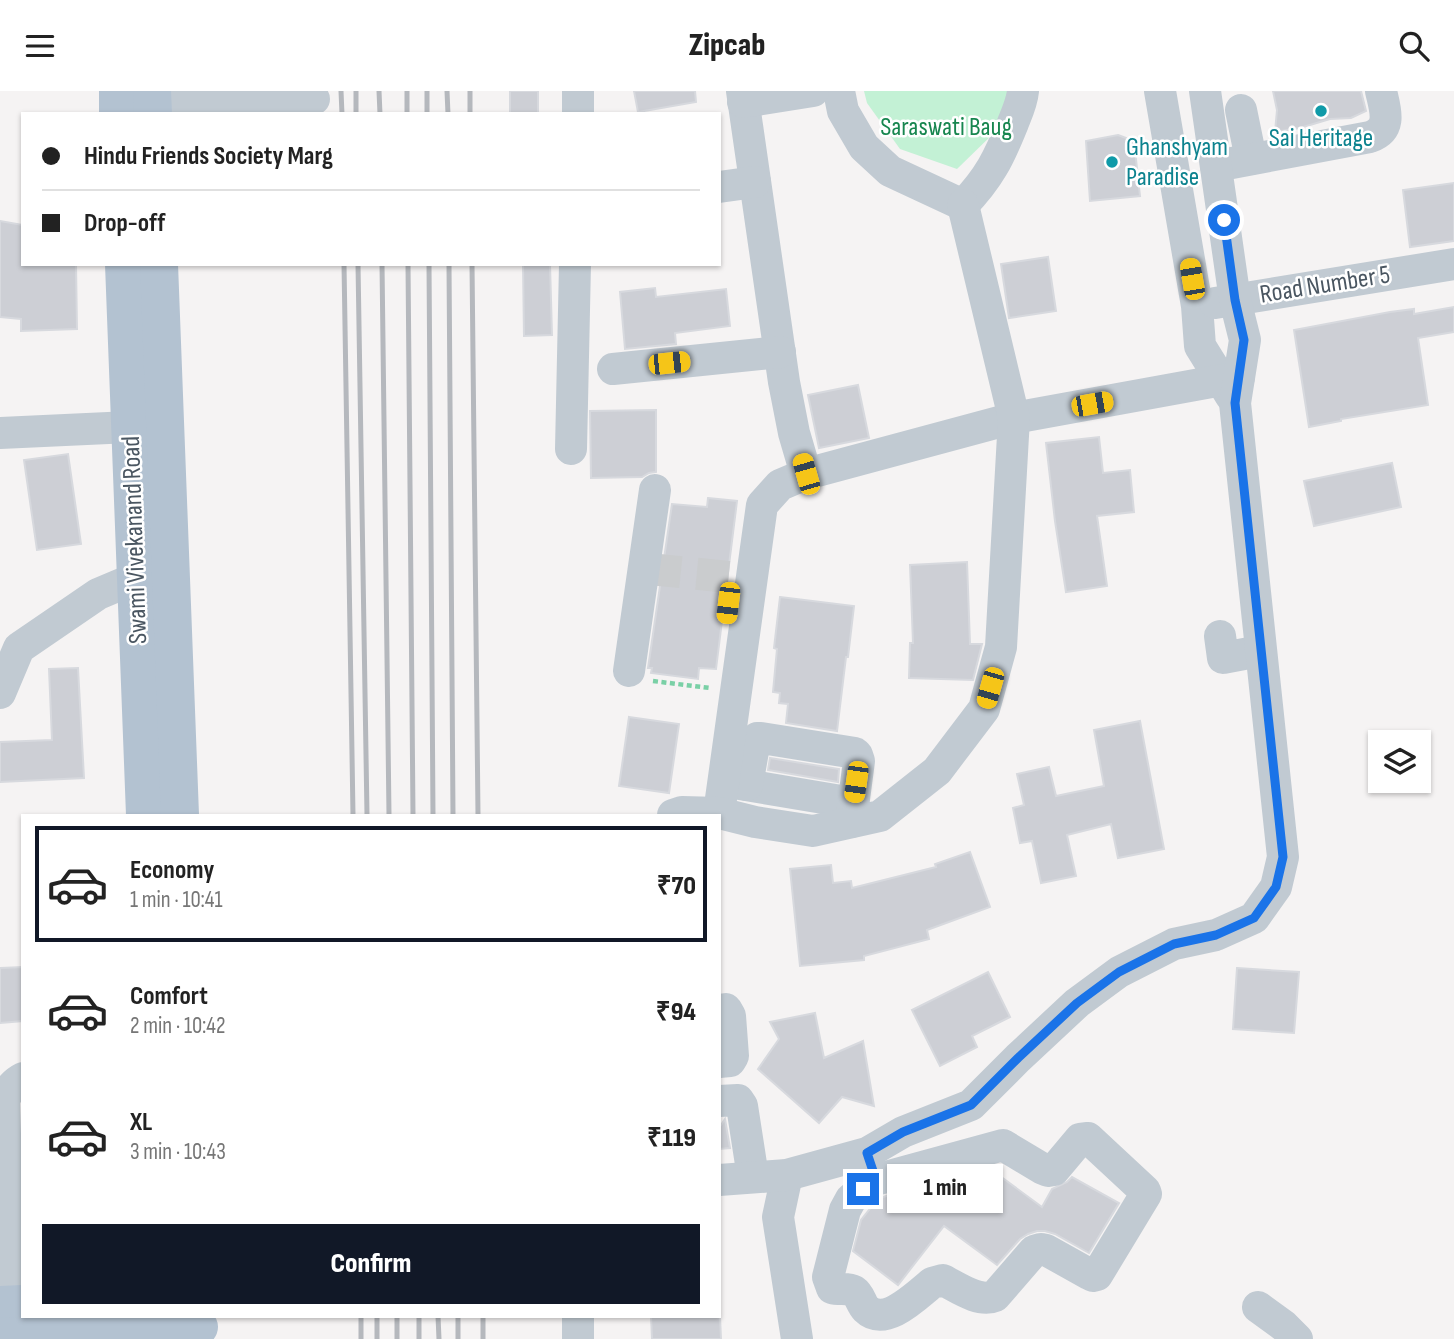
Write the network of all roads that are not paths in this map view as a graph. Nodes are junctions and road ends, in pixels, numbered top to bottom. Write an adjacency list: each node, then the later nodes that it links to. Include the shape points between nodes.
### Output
1 (578, 91): 12 (street)
2 (813, 91): 8 (street)
3 (839, 91): 17 (street, via 843,111 864,147 890,171)
4 (1023, 91): 17 (street, via 993,169)
5 (1160, 91): 23 (street)
6 (1205, 91): 14 (street)
7 (1381, 91): 13 (street, via 1385,121 1379,134)
8 (742, 97): 15 (street)
9 (314, 99): 10 (street)
10 (139, 102)
11 (1241, 110): 13 (street)
12 (578, 112)
13 (1251, 159): 14 (street)
14 (1216, 166): 22 (street)
15 (755, 182): 16 (street); 24 (street)
16 (721, 187)
17 (963, 205): 27 (street)
18 (1454, 264): 22 (street, Road Number 5)
19 (124, 266): 28 (main road, Swami Vivekanand Road)
20 (159, 266): 44 (main road, Swami Vivekanand Road)
21 (575, 266): 30 (street)
22 (1235, 300): 23 (street, Road Number 5); 26 (street, via 1244,340)
23 (1197, 306): 26 (street, via 1200,346)
24 (780, 352): 25 (street); 31 (street)
25 (613, 369)
26 (1232, 387): 27 (street); 35 (street)
27 (1014, 418): 31 (street); 42 (street, via 1001,647 984,709 937,771 880,816)
28 (130, 427): 29 (street); 33 (main road, Swami Vivekanand Road)
29 (0, 433)
30 (571, 449)
31 (806, 474): 34 (street, via 780,485 762,505)
32 (655, 490): 37 (street)
33 (136, 577): 39 (street, via 98,594 19,649); 43 (main road, Swami Vivekanand Road)
34 (737, 578): 38 (street); 40 (street)
35 (1260, 651): 36 (street); 52 (street, via 1283,857 1276,887 1254,918 1216,935 1174,944 1119,972 1077,1003)
36 (1223, 658)
37 (629, 671)
38 (719, 679)
39 (0, 693)
40 (735, 783): 41 (street); 42 (street); 42 (street, via 757,739 855,753)
41 (719, 813): 42 (street, via 813,831); 45 (street)
42 (852, 813)
43 (145, 814)
44 (180, 814)
45 (676, 814)
46 (721, 1010): 47 (street, via 730,1016 733,1056)
47 (721, 1062)
48 (21, 1066): 49 (street)
49 (0, 1074)
50 (21, 1079): 59 (street, via 4,1100)
51 (721, 1101): 56 (street, via 738,1100 742,1106)
52 (971, 1105): 53 (street); 54 (street, via 903,1132)
53 (1003, 1146): 54 (street); 54 (street, via 1054,1171 1080,1139 1088,1137 1145,1191 1097,1275 1038,1249 990,1299 943,1280 892,1312 867,1310 855,1292 832,1288 828,1277 845,1210)
54 (871, 1166): 55 (street)
55 (787, 1175): 56 (street); 65 (street, via 778,1217)
56 (753, 1177): 57 (street)
57 (721, 1180)
58 (1258, 1307): 66 (street)
59 (8, 1313)
60 (59, 1318): 63 (main road)
61 (578, 1318): 64 (street)
62 (199, 1327): 63 (main road)
63 (161, 1328)
64 (578, 1339)
65 (797, 1339)
66 (1297, 1339)

